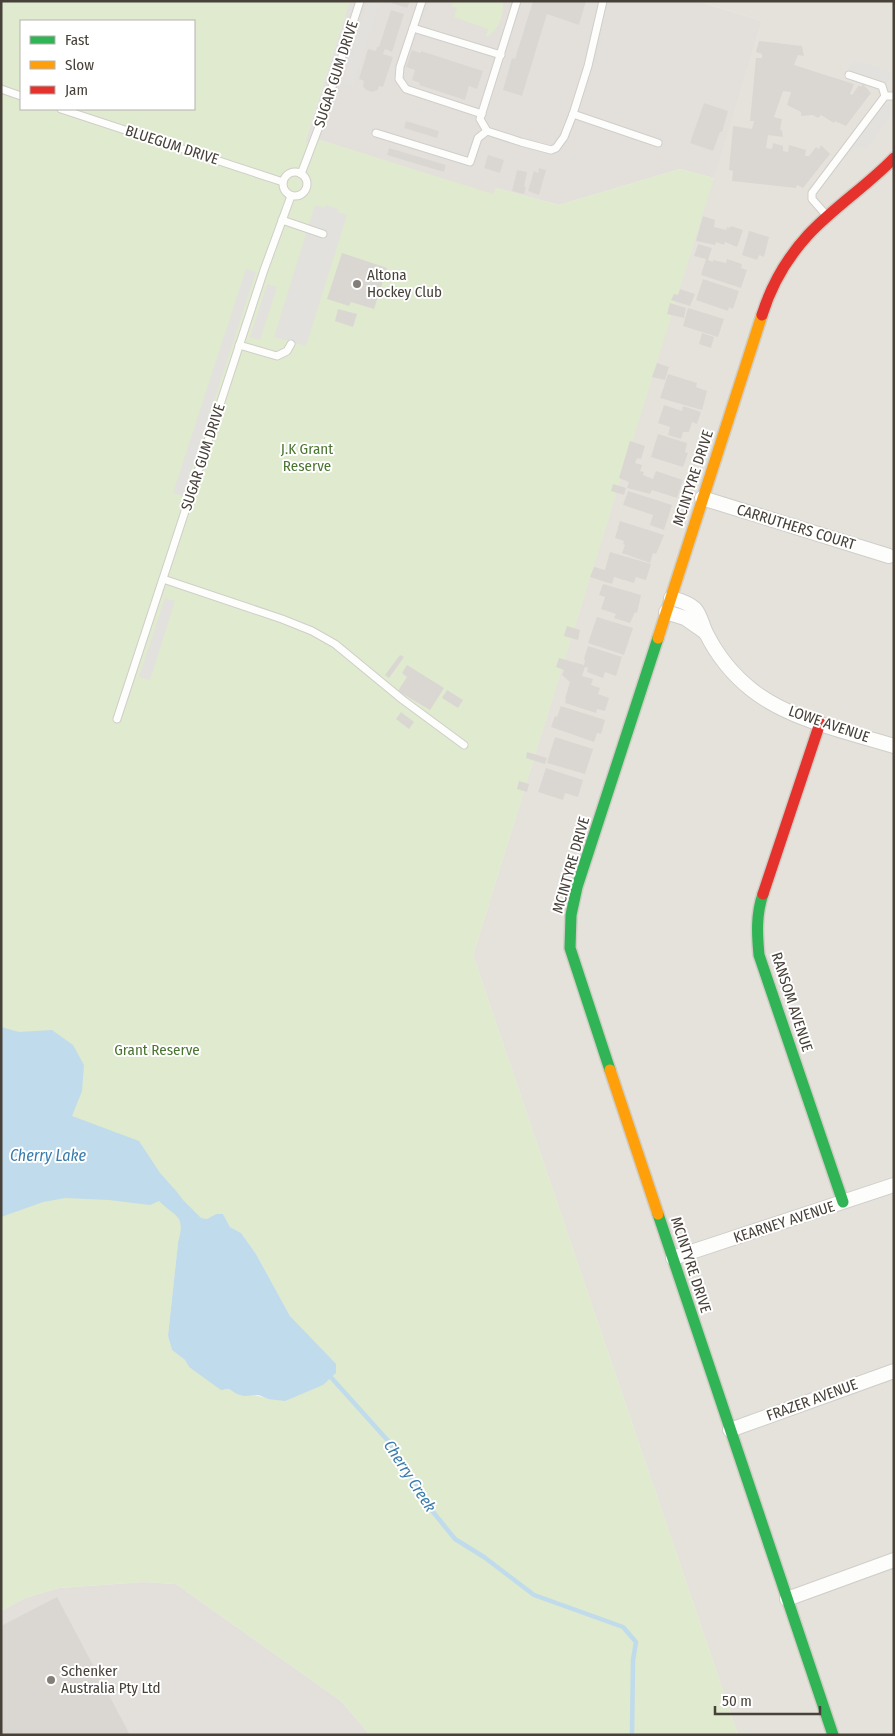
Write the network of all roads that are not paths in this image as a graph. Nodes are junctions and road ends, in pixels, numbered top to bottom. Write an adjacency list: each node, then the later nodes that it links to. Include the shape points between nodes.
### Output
1 (360, 1): 19 (lane, SUGAR GUM DRIVE)
2 (422, 1): 5 (lane)
3 (517, 1): 6 (lane)
4 (603, 1): 14 (lane)
5 (413, 28): 6 (lane); 13 (lane, via 400,67 399,80 406,90)
6 (501, 55): 13 (lane)
7 (849, 75): 10 (lane, via 882,86)
8 (1, 89): 9 (lane)
9 (20, 96)
10 (885, 96): 11 (lane); 22 (lane, via 812,192 812,199)
11 (894, 96)
12 (64, 110): 20 (lane, BLUEGUM DRIVE)
13 (482, 114): 15 (lane, via 480,119)
14 (573, 114): 15 (lane, via 564,136 551,150); 17 (lane)
15 (487, 131): 16 (lane, via 478,138 470,162)
16 (376, 133)
17 (658, 143)
18 (894, 158): 22 (street, MCINTYRE DRIVE, via 869,184)
19 (301, 174): 20 (lane, via 290,174); 21 (lane, via 306,181 306,189 300,195)
20 (283, 182): 21 (lane, via 283,188)
21 (291, 196): 23 (lane, SUGAR GUM DRIVE)
22 (828, 216): 27 (street, MCINTYRE DRIVE, via 792,254 767,299)
23 (282, 220): 24 (lane); 26 (lane, SUGAR GUM DRIVE)
24 (323, 234)
25 (291, 344): 26 (lane, via 287,351 277,356)
26 (239, 345): 29 (lane, SUGAR GUM DRIVE)
27 (702, 498): 28 (street, CARRUTHERS COURT); 30 (street, MCINTYRE DRIVE)
28 (889, 556)
29 (163, 579): 33 (lane, SUGAR GUM DRIVE); 35 (lane, via 312,631 335,644)
30 (671, 598): 31 (street, MCINTYRE DRIVE); 32 (street, LOWE AVENUE, via 695,609)
31 (666, 612): 32 (street, LOWE AVENUE, via 685,618); 39 (street, MCINTYRE DRIVE, via 576,896 570,933 577,971)
32 (706, 632): 34 (street, LOWE AVENUE, via 731,670 753,691 782,709)
33 (117, 719)
34 (820, 723): 36 (street, LOWE AVENUE); 38 (street, RANSOM AVENUE, via 759,905 757,932 759,955)
35 (464, 746)
36 (894, 746)
37 (894, 1185): 38 (street, KEARNEY AVENUE)
38 (843, 1202): 39 (street, KEARNEY AVENUE)
39 (674, 1258): 41 (street, MCINTYRE DRIVE)
40 (894, 1371): 41 (street, FRAZER AVENUE)
41 (730, 1430): 43 (street, MCINTYRE DRIVE)
42 (894, 1560): 43 (street)
43 (787, 1599): 44 (street, MCINTYRE DRIVE)
44 (833, 1735)

